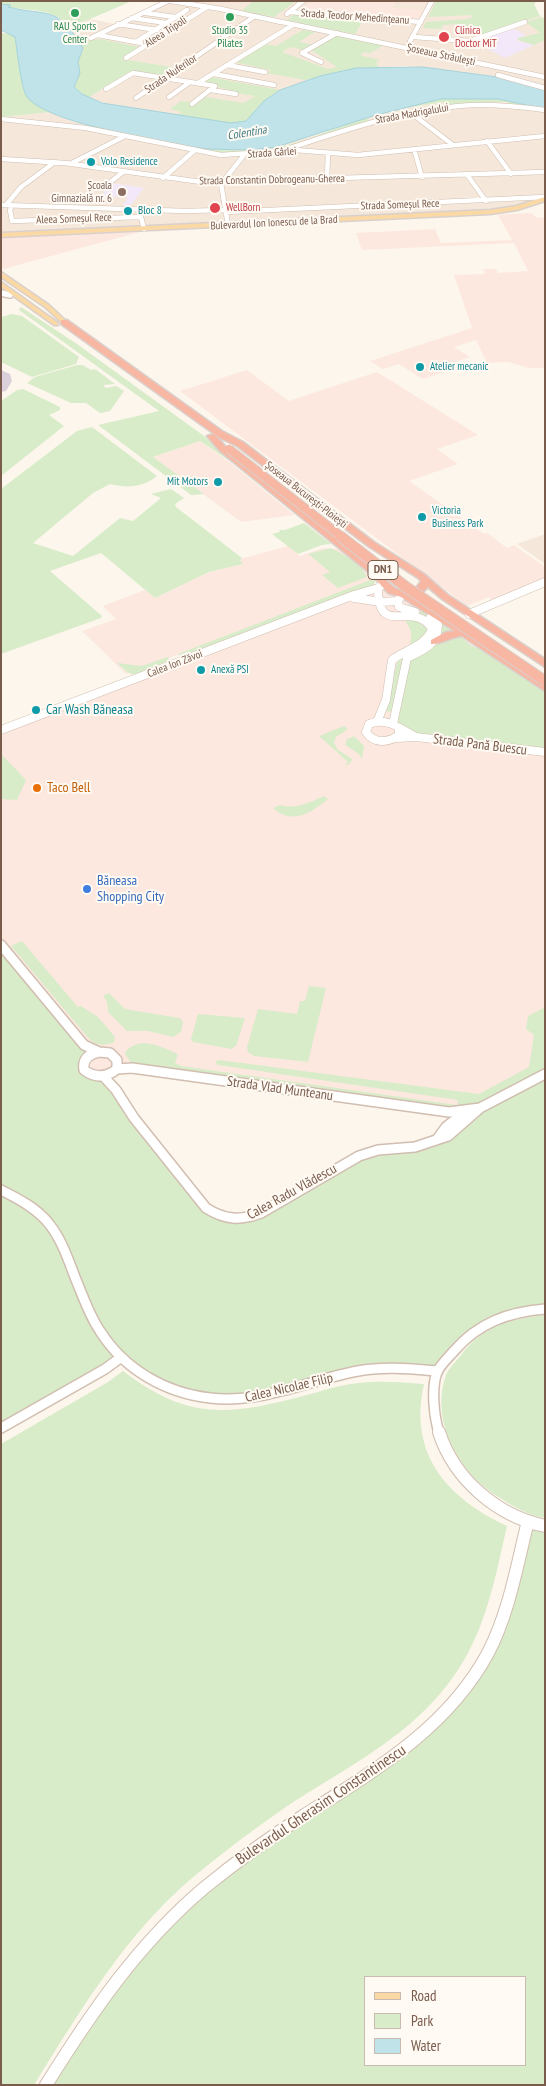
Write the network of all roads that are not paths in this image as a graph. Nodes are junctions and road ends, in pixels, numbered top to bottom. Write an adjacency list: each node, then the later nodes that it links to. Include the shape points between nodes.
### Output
1 (170, 1): 4 (street, Șoseaua Străulești); 8 (street)
2 (303, 1): 7 (street)
3 (432, 1): 19 (street)
4 (207, 7): 10 (street, Șoseaua Străulești); 14 (street, Aleea Tripoli)
5 (186, 10): 11 (street)
6 (164, 11): 9 (street)
7 (289, 12): 13 (street); 19 (street, Strada Teodor Mehedințeanu)
8 (145, 13): 9 (street); 12 (street)
9 (158, 14): 11 (street)
10 (255, 16): 15 (street, Șoseaua Străulești); 44 (street, Strada Nuferilor)
11 (175, 17): 14 (street); 18 (street)
12 (132, 18): 18 (street); 20 (street)
13 (284, 18): 15 (street); 16 (street, Șoseaua Străulești); 23 (street, Șoseaua Străulești)
14 (188, 19): 21 (street, Aleea Tripoli)
15 (268, 19): 16 (street, Șoseaua Străulești)
16 (277, 21): 22 (street, Șoseaua Străulești)
17 (525, 22): 34 (street, via 470,41)
18 (165, 23): 21 (street); 25 (street)
19 (421, 23): 34 (street)
20 (118, 24): 24 (street); 29 (street)
21 (178, 25): 27 (street, Aleea Tripoli)
22 (293, 25): 23 (street, Șoseaua Străulești); 39 (street)
23 (303, 26): 28 (street, Șoseaua Străulești)
24 (136, 27): 25 (street); 26 (street)
25 (154, 30): 27 (street); 33 (street)
26 (131, 31)
27 (167, 32): 36 (street, Aleea Tripoli)
28 (337, 33): 35 (street, Șoseaua Străulești); 38 (street, via 302,53)
29 (97, 35): 31 (street); 32 (street)
30 (125, 35): 32 (street)
31 (91, 38)
32 (119, 38): 33 (street)
33 (136, 42): 36 (street)
34 (410, 43): 35 (street, Șoseaua Străulești); 35 (street); 43 (street, Șoseaua Străulești)
35 (389, 44)
36 (147, 45): 37 (street, Aleea Tripoli)
37 (126, 58)
38 (321, 62)
39 (227, 66): 40 (street); 41 (street)
40 (266, 72)
41 (214, 74): 46 (street); 47 (street)
42 (498, 75): 48 (street)
43 (545, 76)
44 (165, 78): 45 (street); 49 (street, via 133,73); 54 (street, Strada Nuferilor)
45 (190, 82): 46 (street); 53 (street)
46 (198, 83): 50 (street, via 216,86)
47 (274, 85)
48 (545, 88)
49 (106, 89)
50 (211, 90): 51 (street); 52 (street)
51 (236, 94)
52 (204, 95): 55 (street); 56 (street)
53 (169, 97)
54 (136, 98)
55 (226, 99)
56 (192, 104)
57 (545, 110): 58 (street, Strada Madrigalului, via 484,105)
58 (411, 113): 63 (street); 66 (street, Strada Madrigalului, via 364,123)
59 (1, 120): 60 (street, Strada Gârlei, via 86,128)
60 (125, 136): 65 (street, Strada Gârlei); 71 (street)
61 (545, 136): 62 (street, Strada Gârlei)
62 (487, 142): 63 (street, Strada Gârlei); 74 (street)
63 (453, 145): 64 (street, Strada Gârlei)
64 (414, 149): 67 (street, Strada Gârlei); 76 (street)
65 (194, 151): 68 (street, Strada Gârlei); 77 (street)
66 (283, 151): 67 (street, Strada Gârlei); 68 (street, Strada Gârlei)
67 (328, 153): 78 (street)
68 (244, 154): 79 (street)
69 (1, 158): 70 (street, Strada Constantin Dobrogeanu-Gherea)
70 (55, 162): 71 (street, Strada Constantin Dobrogeanu-Gherea); 84 (street, via 21,187)
71 (70, 164): 72 (street, Strada Constantin Dobrogeanu-Gherea)
72 (123, 172): 77 (street, Strada Constantin Dobrogeanu-Gherea); 80 (street)
73 (545, 172): 74 (street, Strada Constantin Dobrogeanu-Gherea)
74 (510, 174): 75 (street, Strada Constantin Dobrogeanu-Gherea)
75 (468, 176): 76 (street, Strada Constantin Dobrogeanu-Gherea); 83 (street)
76 (422, 177): 78 (street, Strada Constantin Dobrogeanu-Gherea)
77 (163, 178): 79 (street, Strada Constantin Dobrogeanu-Gherea)
78 (327, 179): 79 (street, Strada Constantin Dobrogeanu-Gherea)
79 (222, 182): 86 (street)
80 (108, 184)
81 (545, 198): 82 (street, Strada Someșul Rece); 85 (main road, Bulevardul Ion Ionescu de la Brad)
82 (508, 200): 83 (street, Strada Someșul Rece); 85 (street)
83 (486, 201): 86 (street, Strada Someșul Rece)
84 (6, 205): 86 (street, Strada Someșul Rece); 88 (street, Aleea Someșul Rece, via 12,221 141,216)
85 (521, 207): 87 (main road, Bulevardul Ion Ionescu de la Brad, via 490,212)
86 (226, 211): 87 (street)
87 (228, 225): 88 (main road, Bulevardul Ion Ionescu de la Brad)
88 (144, 228): 89 (main road, Bulevardul Ion Ionescu de la Brad)
89 (1, 235)
90 (1, 274): 96 (main road, Șoseaua București-Ploiești, via 47,306)
91 (1, 279): 96 (main road, Șoseaua București-Ploiești / DN1)
92 (1, 284): 96 (main road, Șoseaua București-Ploiești / DN1)
93 (1, 289): 95 (main road, Șoseaua București-Ploiești)
94 (1, 294): 95 (street)
95 (10, 295): 96 (main road, Șoseaua București-Ploiești)
96 (60, 323): 97 (highway, Șoseaua București-Ploiești / DN1)
97 (215, 435): 98 (highway, Șoseaua București-Ploiești / DN1); 99 (highway, DN1, via 247,449 371,544); 102 (highway, DN1, via 223,449 345,548)
98 (233, 448): 110 (highway, Șoseaua București-Ploiești / DN1, via 414,584); 111 (highway, Șoseaua București-Ploiești / DN1, bridge, via 406,588)
99 (416, 573): 100 (highway, DN1); 102 (highway, DN1, via 394,572)
100 (426, 581): 103 (highway, DN1, via 421,590); 106 (highway, DN1)
101 (545, 582): 106 (street)
102 (382, 584): 103 (highway, DN1); 104 (street, Calea Ion Zăvoi); 105 (street)
103 (402, 597): 105 (street, Calea Ion Zăvoi); 107 (highway, DN1, via 428,608); 108 (street, via 399,608 422,614 436,623 439,632)
104 (348, 598): 105 (street, Calea Ion Zăvoi); 115 (street, Calea Ion Zăvoi)
105 (377, 602): 113 (street, via 387,616 416,616 429,623 432,630 425,641 392,660 382,712)
106 (469, 614): 109 (highway, DN1)
107 (463, 633): 108 (highway, via 445,635); 112 (highway, DN1)
108 (434, 642): 114 (street, via 407,658)
109 (545, 664)
110 (545, 672)
111 (545, 681)
112 (545, 688)
113 (376, 722): 114 (street); 116 (street, Strada Pană Buescu, via 366,729 370,738 385,741)
114 (396, 726): 116 (street, via 399,735); 117 (street, Strada Pană Buescu)
115 (1, 730)
116 (396, 738): 117 (street, Strada Pană Buescu)
117 (416, 738): 118 (street, Strada Pană Buescu)
118 (545, 752)
119 (1, 945): 120 (street)
120 (84, 1046): 121 (street); 122 (street)
121 (99, 1052): 122 (street); 123 (street, via 116,1057)
122 (87, 1058): 125 (street, via 83,1065 86,1072)
123 (116, 1068): 125 (street); 126 (street, Calea Radu Vlădescu); 128 (street, Strada Vlad Munteanu)
124 (545, 1074): 127 (street, Calea Radu Vlădescu)
125 (104, 1077): 126 (street, Calea Radu Vlădescu)
126 (116, 1090): 132 (street, Calea Radu Vlădescu, via 134,1118 206,1208 227,1219 247,1219 260,1213 359,1156 378,1150 415,1147)
127 (480, 1108): 129 (street, Calea Radu Vlădescu); 131 (street, Calea Radu Vlădescu)
128 (427, 1110): 129 (street); 130 (street, via 444,1121)
129 (453, 1115): 130 (street, Calea Radu Vlădescu); 131 (street)
130 (446, 1127): 132 (street, Calea Radu Vlădescu)
131 (456, 1130): 132 (street, Calea Radu Vlădescu)
132 (436, 1140)
133 (1, 1190): 135 (street, Calea Nicolae Filip, via 28,1205 50,1224 68,1258 93,1320)
134 (545, 1309): 136 (street, via 518,1311 477,1328 460,1342)
135 (120, 1358): 136 (street, Calea Nicolae Filip, via 142,1375 165,1386 197,1396 224,1399 266,1395 369,1370 395,1368); 137 (street)
136 (438, 1372): 138 (street, via 434,1406 436,1422 449,1458 474,1488 510,1513)
137 (1, 1428)
138 (528, 1521): 139 (street); 140 (street, Bulevardul Gherasim Constantinescu, via 498,1632 470,1684 447,1713 391,1759 290,1823 192,1899 151,1938 121,1974 80,2030)
139 (545, 1526)
140 (46, 2085)

